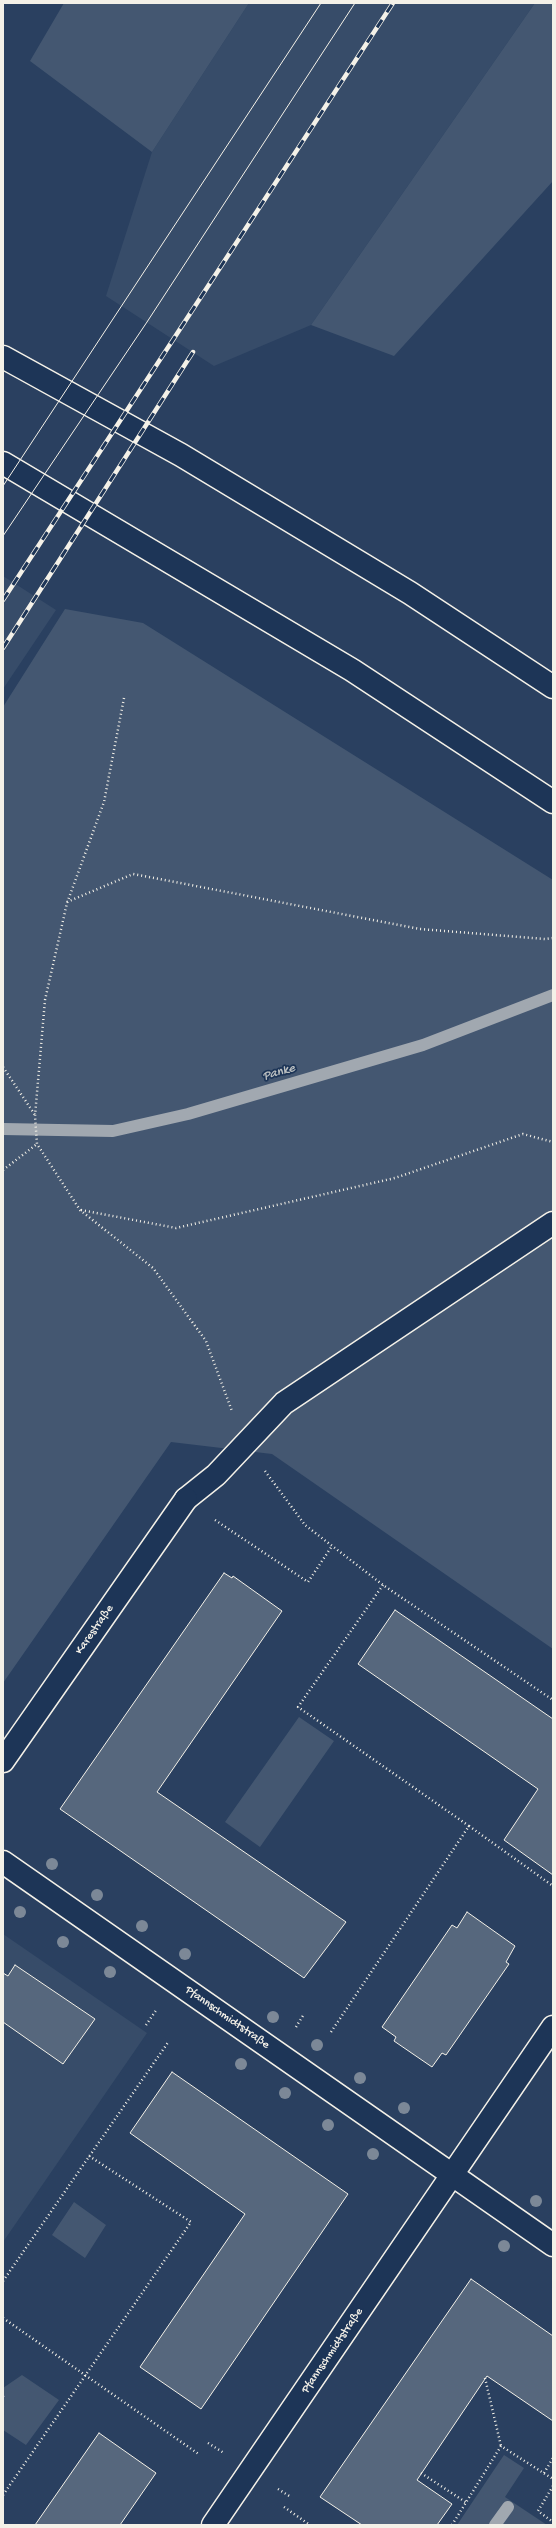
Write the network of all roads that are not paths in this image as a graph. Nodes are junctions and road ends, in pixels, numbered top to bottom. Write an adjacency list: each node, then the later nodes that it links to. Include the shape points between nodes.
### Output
1 (3, 357): 3 (main road, via 235,487 410,593)
2 (3, 463): 4 (main road, via 352,670)
3 (553, 687)
4 (553, 802)
5 (553, 1223): 6 (main road, Karestraße, via 284,1403 216,1475 186,1499)
6 (3, 1761)
7 (3, 1862): 9 (main road, Pfannschmidtstraße)
8 (553, 2028): 9 (main road, Pfannschmidtstraße)
9 (452, 2175): 10 (main road, Pfannschmidtstraße); 11 (main road, Pfannschmidtstraße)
10 (553, 2245)
11 (213, 2525)

